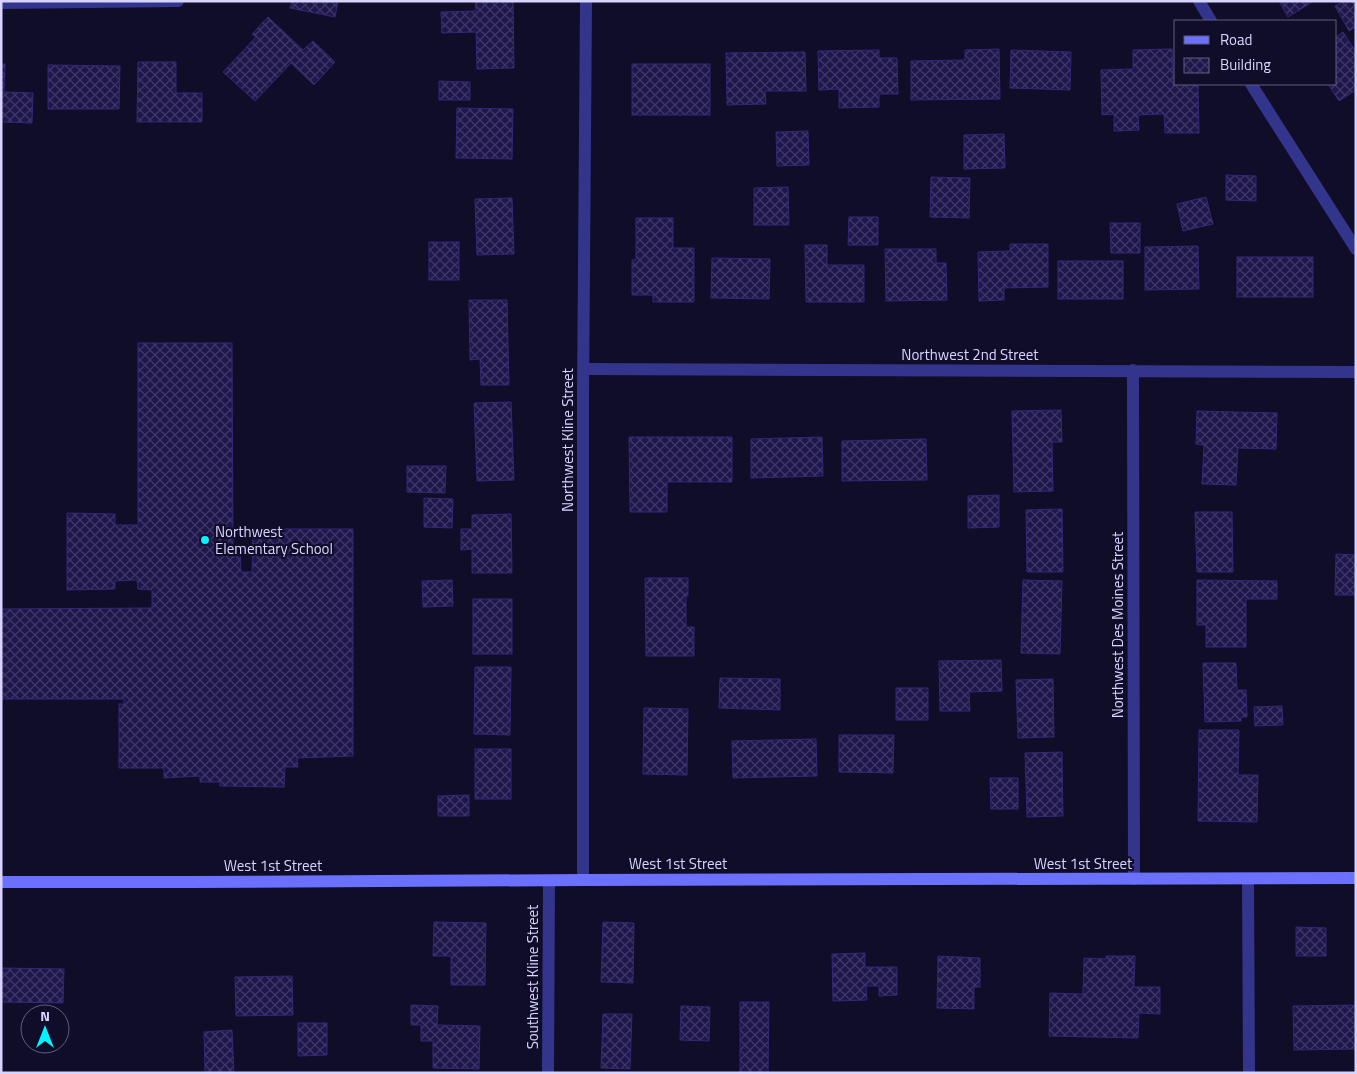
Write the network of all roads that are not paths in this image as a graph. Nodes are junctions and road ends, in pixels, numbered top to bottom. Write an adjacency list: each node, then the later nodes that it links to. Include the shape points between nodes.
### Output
1 (178, 1): 4 (street)
2 (586, 1): 8 (street, Northwest Kline Street)
3 (1199, 1): 5 (street)
4 (1, 3)
5 (1210, 20)
6 (1252, 85): 7 (street)
7 (1356, 249)
8 (584, 369): 9 (street, Northwest 2nd Street); 15 (street, Northwest Kline Street)
9 (1133, 370): 10 (street, Northwest 2nd Street); 12 (street, Northwest Des Moines Street)
10 (1356, 372)
11 (1356, 878): 13 (main road, West 1st Street)
12 (1134, 879): 13 (main road, West 1st Street); 15 (main road, West 1st Street)
13 (1248, 879): 18 (street)
14 (549, 880): 15 (main road, West 1st Street); 16 (main road, West 1st Street); 17 (street, Southwest Kline Street)
15 (583, 880)
16 (1, 882)
17 (548, 1073)
18 (1249, 1073)

